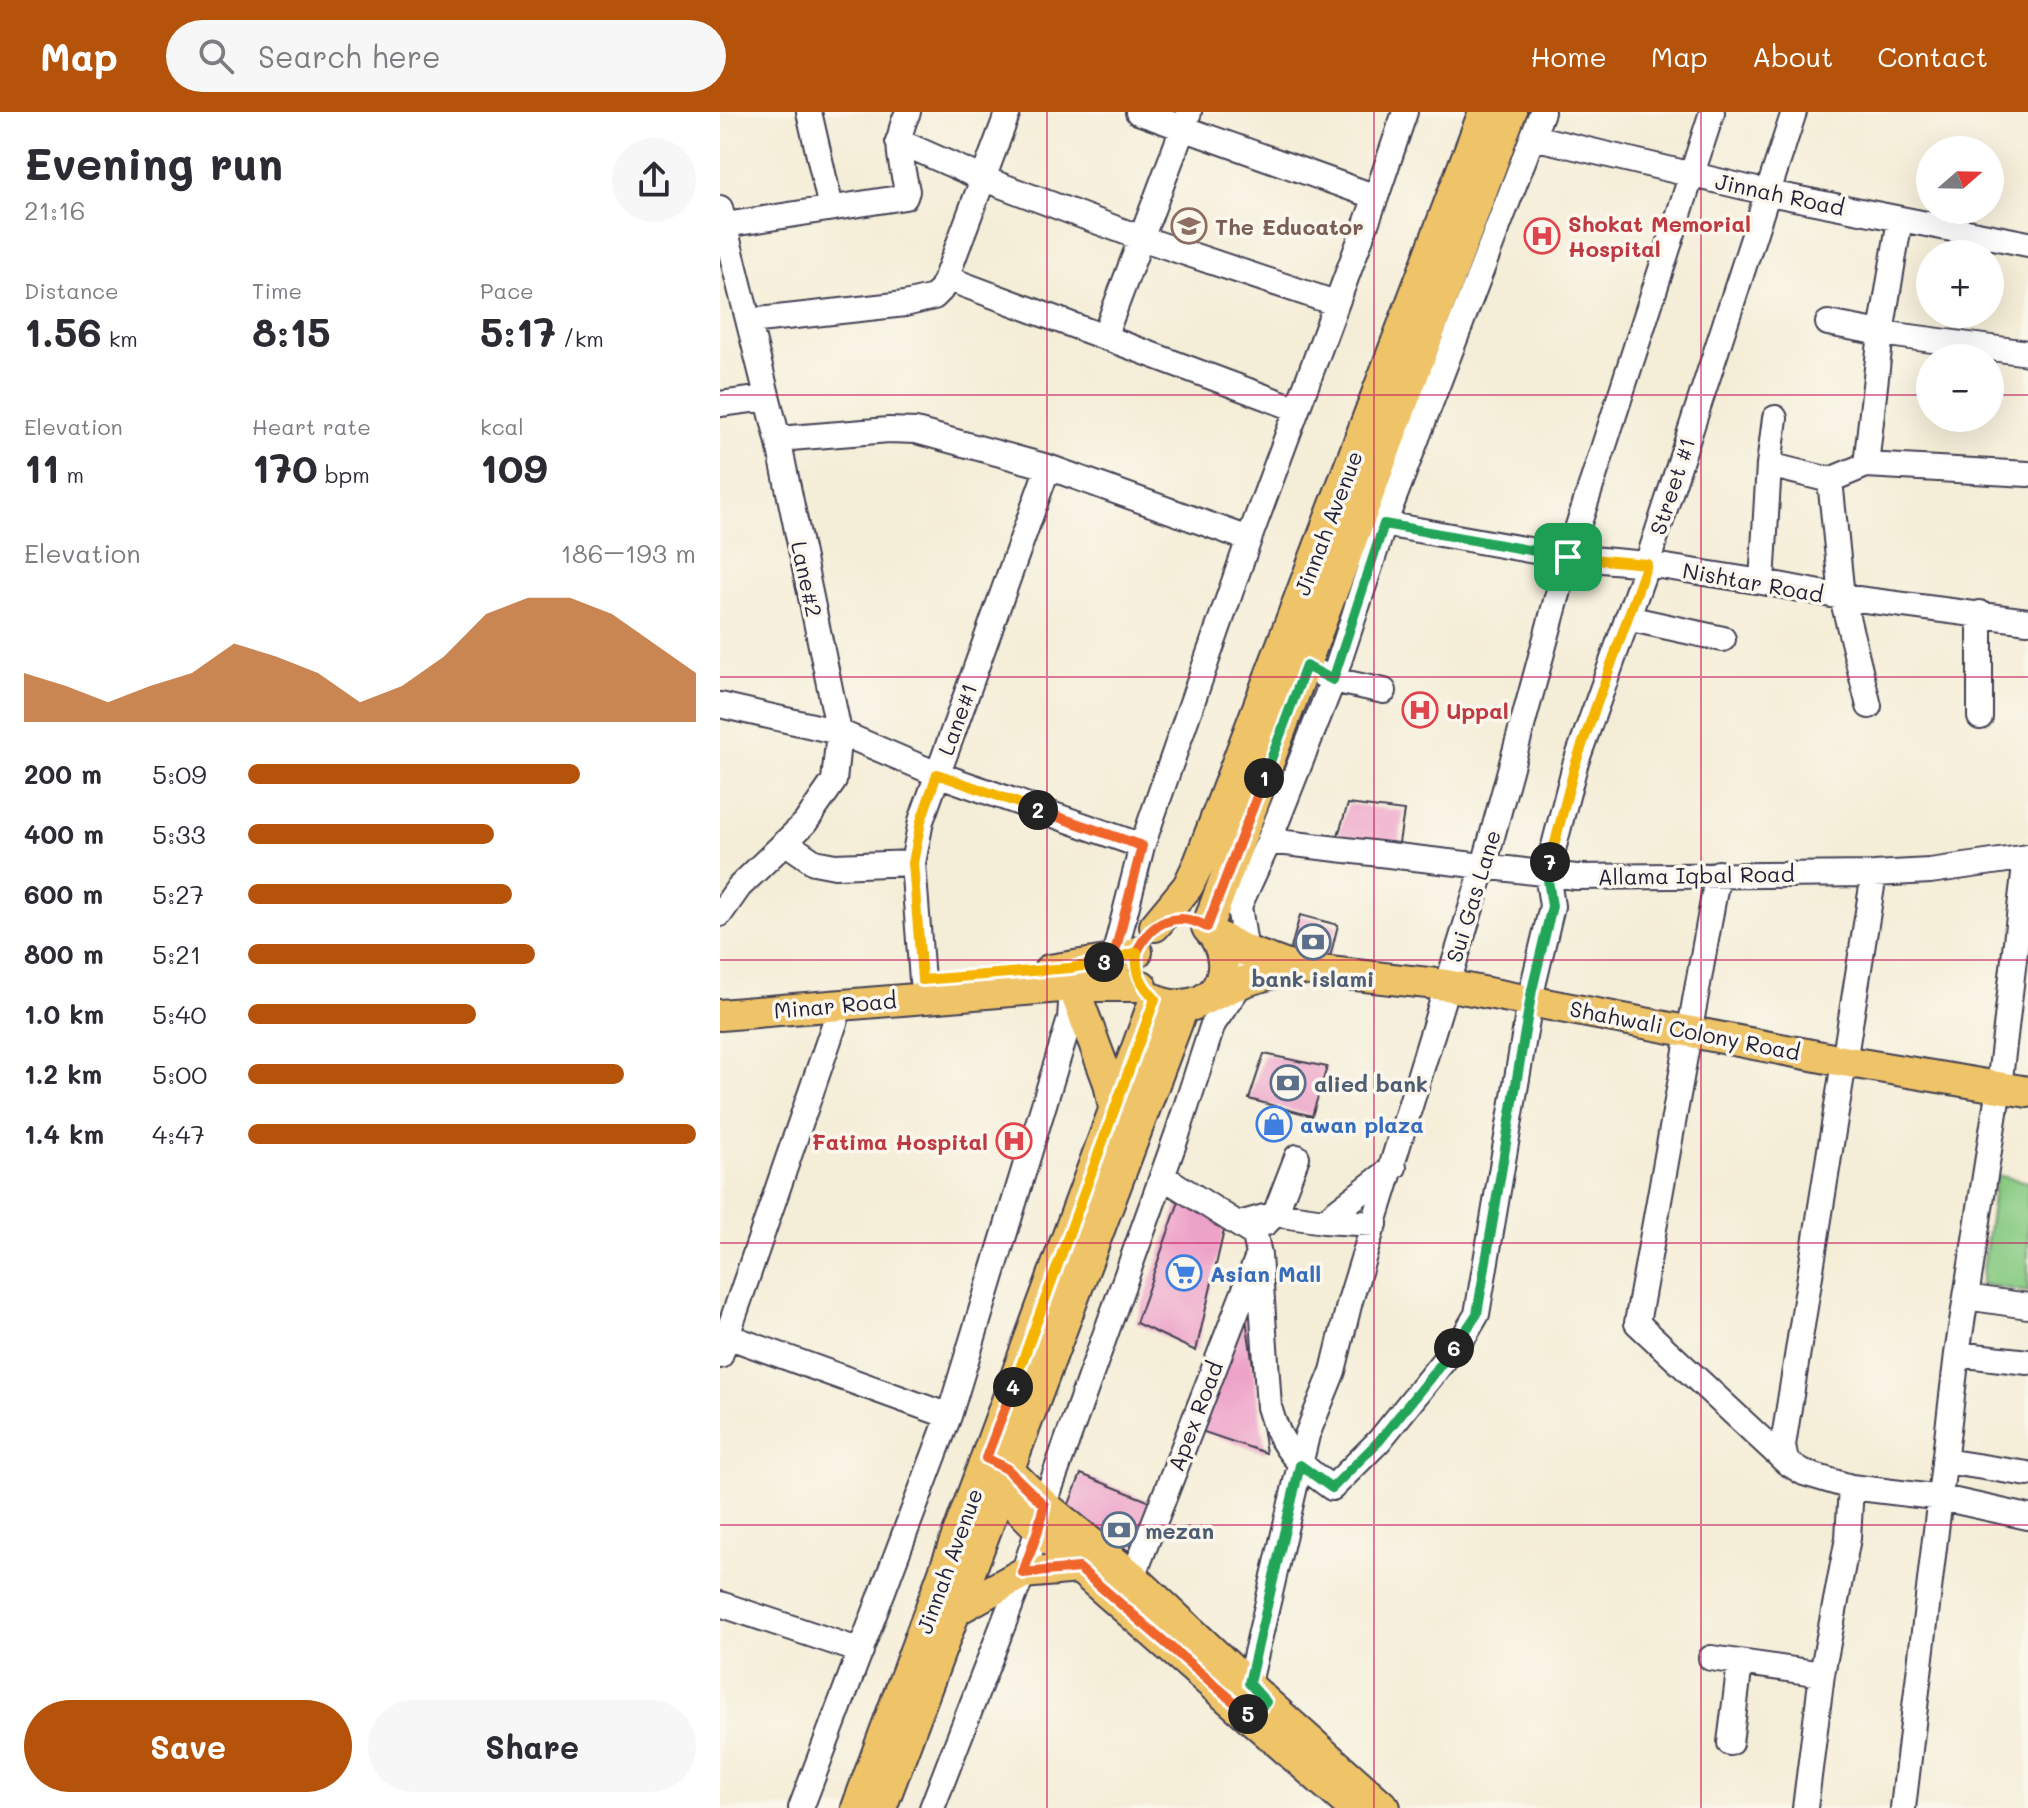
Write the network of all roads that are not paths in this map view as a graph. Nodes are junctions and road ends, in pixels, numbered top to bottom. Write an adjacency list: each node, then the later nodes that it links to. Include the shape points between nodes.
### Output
1 (809, 112): 18 (street)
2 (908, 112): 13 (street)
3 (1008, 112): 15 (street)
4 (1138, 112): 11 (street)
5 (1405, 112): 17 (street)
6 (1484, 112): 70 (main road, Jinnah Avenue, via 1199,863 1188,886)
7 (1511, 112): 31 (main road, Jinnah Avenue)
8 (1542, 112): 12 (street)
9 (1712, 112): 14 (street, Sui Gas Lane)
10 (1794, 112): 16 (street, Street #1)
11 (1186, 120): 17 (street); 21 (street)
12 (1533, 137): 14 (street, Jinnah Road); 31 (street)
13 (898, 141): 15 (street); 18 (street, via 905,197)
14 (1691, 175): 16 (street, Jinnah Road); 44 (street, Sui Gas Lane)
15 (984, 179): 21 (street); 23 (street)
16 (1769, 193): 20 (street, Jinnah Road); 45 (street, Street #1)
17 (1376, 197): 25 (street)
18 (831, 208): 19 (street)
19 (722, 217): 24 (street, Lane#2)
20 (1900, 219): 22 (street, Jinnah Road); 28 (street)
21 (1141, 238): 25 (street); 29 (street)
22 (2028, 244)
23 (946, 278): 26 (street, via 934,297 905,304); 29 (street)
24 (729, 282): 26 (street, Lane#2)
25 (1335, 303): 34 (street)
26 (749, 321): 32 (street, Lane#2)
27 (1828, 323): 28 (street)
28 (1881, 333): 30 (street); 38 (street)
29 (1104, 337): 34 (street)
30 (2028, 353)
31 (1433, 359): 42 (street); 52 (main road, Jinnah Avenue)
32 (766, 398): 33 (street); 36 (street, Lane#2)
33 (720, 404)
34 (1297, 409): 43 (street)
35 (1775, 418): 37 (street)
36 (778, 439): 39 (street, via 916,431); 58 (street, Lane#2)
37 (1769, 465): 41 (street); 46 (street)
38 (1866, 465): 40 (street); 41 (street)
39 (1048, 467): 43 (street); 59 (street, Lane#1)
40 (2028, 474)
41 (1830, 480): 47 (street)
42 (1384, 524): 44 (street, Nishtar Road); 53 (street)
43 (1249, 539): 62 (street)
44 (1568, 557): 45 (street, Nishtar Road); 65 (street, Sui Gas Lane)
45 (1647, 564): 46 (street, Nishtar Road); 49 (street, Street #1)
46 (1762, 582): 47 (street, Nishtar Road)
47 (1842, 597): 48 (street, Nishtar Road); 56 (street)
48 (1980, 613): 50 (street, Nishtar Road); 57 (street)
49 (1627, 618): 51 (street); 66 (street, Street #1, via 1575,765)
50 (2028, 621)
51 (1723, 639)
52 (1306, 666): 53 (street); 71 (main road, Jinnah Avenue)
53 (1333, 680): 54 (street); 60 (street)
54 (1384, 691)
55 (720, 705): 58 (street)
56 (1869, 706)
57 (1980, 717)
58 (839, 732): 59 (street); 61 (street, Lane#2, via 834,781)
59 (937, 774): 62 (street); 64 (street, Lane#1)
60 (1269, 841): 65 (street, Allama Iqbal Road); 72 (street, via 1239,906)
61 (785, 842): 64 (street, via 814,862 835,866); 69 (street, Lane#2)
62 (1142, 846): 73 (street)
63 (2027, 857): 68 (street, Allama Iqbal Road); 86 (street)
64 (913, 863): 75 (street, Lane#1)
65 (1484, 866): 66 (street, Allama Iqbal Road); 77 (street, Sui Gas Lane)
66 (1547, 873): 67 (street, Allama Iqbal Road); 81 (street, Street #1, via 1552,906)
67 (1718, 873): 68 (street, Allama Iqbal Road); 84 (street)
68 (1874, 874): 85 (street)
69 (720, 914)
70 (1155, 926): 71 (main road, Shahwali Colony Road, via 1181,918); 73 (main road, Jinnah Avenue)
71 (1211, 931): 72 (main road, Shahwali Colony Road); 80 (main road, via 1224,954 1222,975 1212,994)
72 (1246, 951): 74 (main road, Shahwali Colony Road); 76 (street)
73 (1125, 956): 75 (main road, Minar Road, via 1070,968); 80 (main road, via 1138,975)
74 (1293, 968): 76 (main road, Shahwali Colony Road); 77 (main road, Shahwali Colony Road)
75 (922, 980): 79 (main road, Minar Road)
76 (1242, 982): 80 (main road, Shahwali Colony Road); 90 (street, via 1213,1024)
77 (1446, 985): 81 (main road, Shahwali Colony Road); 89 (street, Sui Gas Lane)
78 (1073, 986): 80 (main road, Minar Road); 82 (main road, Minar Road); 87 (main road); 100 (street, via 1070,1019)
79 (720, 996)
80 (1168, 999): 87 (main road, Jinnah Avenue); 104 (main road, Jinnah Avenue)
81 (1530, 1000): 84 (main road, Shahwali Colony Road); 103 (street, Street #1, via 1477,1314 1379,1441 1332,1488)
82 (841, 1005): 83 (main road, Minar Road); 97 (street)
83 (720, 1015)
84 (1690, 1032): 85 (main road, Shahwali Colony Road); 102 (street, via 1637,1323)
85 (1843, 1061): 86 (main road, Shahwali Colony Road); 102 (street, via 1783,1445)
86 (2014, 1089): 95 (street)
87 (1115, 1113): 104 (main road, Jinnah Avenue)
88 (1297, 1157): 91 (street)
89 (1394, 1167): 92 (street); 93 (street, Sui Gas Lane)
90 (1162, 1176): 94 (street); 109 (street)
91 (1275, 1214): 92 (street); 94 (street)
92 (1324, 1221): 93 (street)
93 (1375, 1224): 103 (street, Sui Gas Lane)
94 (1251, 1238): 103 (street, via 1269,1407 1281,1441); 112 (street, Apex Road)
95 (1966, 1297): 96 (street); 98 (street)
96 (2028, 1306)
97 (724, 1346): 100 (street)
98 (1957, 1354): 99 (street); 101 (street)
99 (2028, 1362)
100 (949, 1416): 115 (street)
101 (1944, 1461): 105 (street); 107 (street)
102 (1786, 1462): 106 (street)
103 (1300, 1465): 119 (street, Sui Gas Lane)
104 (993, 1474): 109 (main road); 114 (main road, Jinnah Avenue); 122 (main road, Jinnah Avenue)
105 (2028, 1474)
106 (1851, 1487): 107 (street); 118 (street, via 1848,1538)
107 (1942, 1498): 108 (street); 128 (street)
108 (2028, 1517)
109 (1041, 1518): 110 (main road); 111 (street); 112 (main road)
110 (1079, 1568): 111 (main road); 119 (main road)
111 (1023, 1573): 114 (main road); 124 (street)
112 (1133, 1577): 119 (main road)
113 (720, 1604): 115 (street)
114 (953, 1612): 123 (main road, Jinnah Avenue)
115 (861, 1651): 121 (street)
116 (1711, 1658): 117 (street)
117 (1740, 1663): 118 (street); 120 (street)
118 (1822, 1674): 127 (street)
119 (1256, 1701): 125 (main road); 126 (main road)
120 (1730, 1743)
121 (801, 1808)
122 (857, 1808)
123 (881, 1808)
124 (932, 1808)
125 (1353, 1808)
126 (1385, 1808)
127 (1805, 1808)
128 (1903, 1808)

